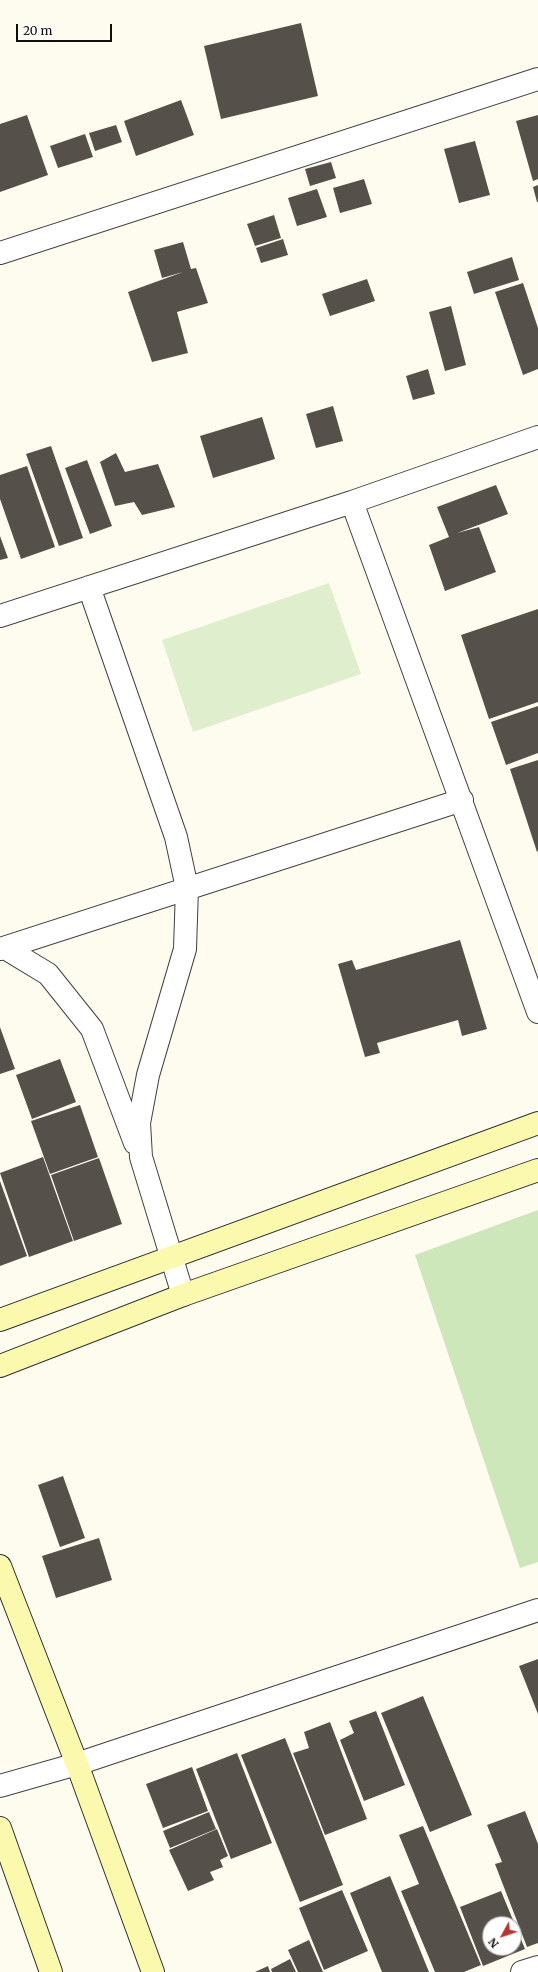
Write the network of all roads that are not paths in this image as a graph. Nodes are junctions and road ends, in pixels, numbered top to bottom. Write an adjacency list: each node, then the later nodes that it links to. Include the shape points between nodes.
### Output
1 (538, 79): 2 (street)
2 (0, 252)
3 (538, 437): 4 (street)
4 (352, 502): 5 (street); 7 (street)
5 (89, 587): 6 (street); 8 (street, via 176,837)
6 (0, 616)
7 (462, 800): 8 (street); 10 (street)
8 (187, 888): 9 (street); 12 (street, via 186,949 148,1075 139,1123)
9 (3, 948): 12 (street, via 48,974 92,1029)
10 (538, 1012)
11 (538, 1123): 14 (street)
12 (141, 1157): 14 (street)
13 (538, 1170): 15 (street)
14 (170, 1259): 15 (street); 16 (street)
15 (183, 1295): 17 (street)
16 (0, 1320)
17 (0, 1366)
18 (0, 1566): 20 (street)
19 (538, 1610): 20 (street)
20 (77, 1764): 21 (street); 25 (street)
21 (0, 1786)
22 (0, 1828): 24 (street)
23 (538, 1966): 26 (street)
24 (51, 1972)
25 (153, 1972)
26 (522, 1972)

